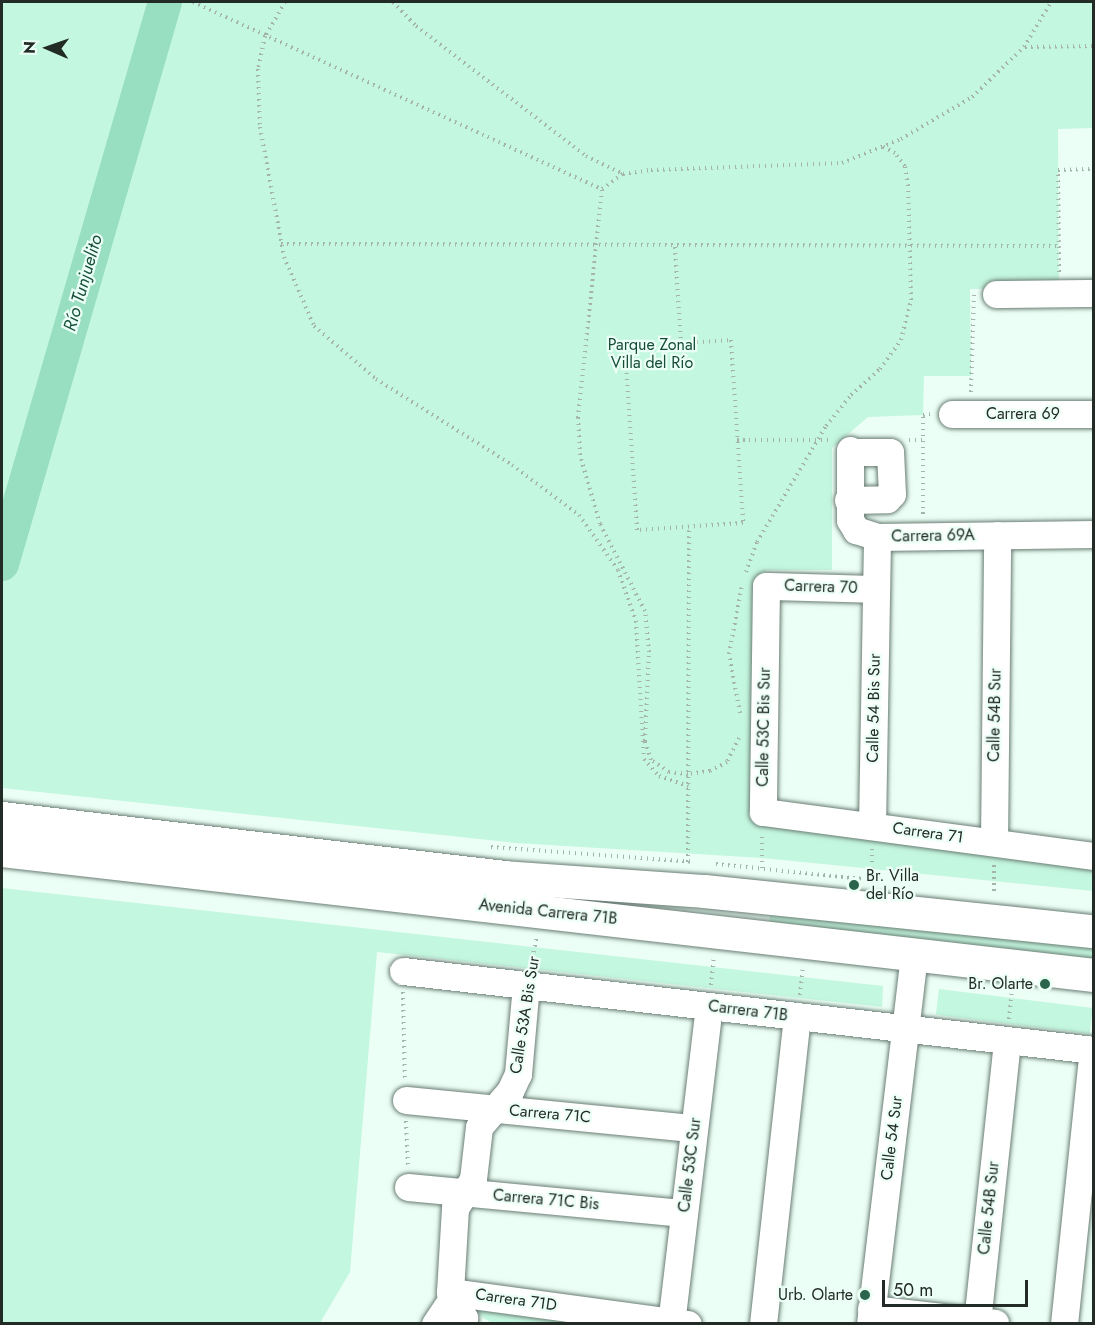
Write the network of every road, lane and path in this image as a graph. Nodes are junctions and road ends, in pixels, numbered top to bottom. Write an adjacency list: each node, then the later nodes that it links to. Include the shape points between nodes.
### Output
1 (192, 2): 5 (path)
2 (285, 2): 5 (path)
3 (393, 2): 10 (path, via 416,26 586,156)
4 (1051, 2): 7 (path)
5 (265, 36): 11 (path); 12 (path, via 258,69 260,127)
6 (1094, 46): 7 (path)
7 (1024, 47): 8 (path, via 972,97)
8 (882, 146): 10 (path, via 842,163); 16 (path, via 895,153 905,166)
9 (1094, 169): 14 (path, via 1058,170)
10 (623, 174): 11 (path)
11 (602, 189): 13 (path)
12 (281, 244): 13 (path); 35 (path, via 314,326 376,379 512,465 579,515 607,551 636,621 644,759 659,776)
13 (596, 246): 15 (path); 34 (path, via 578,418 580,455 600,524 645,611 649,652 645,741 651,760 669,772)
14 (1058, 246): 16 (path); 17 (path)
15 (675, 247): 16 (path); 20 (path)
16 (909, 248): 32 (path, via 910,300 901,340 880,369 851,394 826,426 757,542 743,580 730,627 729,654)
17 (1059, 293): 18 (street); 19 (street)
18 (1094, 293)
19 (983, 294): 22 (path)
20 (681, 343): 25 (path, via 731,340 743,523); 25 (path, via 625,346 637,530)
21 (923, 414): 28 (path)
22 (962, 414): 23 (street, Carrera 69)
23 (1094, 414)
24 (848, 500): 24 (street, Carrera 69A, via 850,451 890,452 892,494 887,499); 29 (street, Carrera 69A, via 850,520 856,530)
25 (689, 526): 34 (path)
26 (1094, 534): 27 (street, Carrera 69A)
27 (997, 535): 28 (street, Carrera 69A); 39 (street, Calle 54B Sur)
28 (923, 536): 29 (street, Carrera 69A)
29 (877, 537): 31 (street, Calle 54 Bis Sur)
30 (766, 586): 31 (street, Carrera 70); 36 (street, Calle 53C Bis Sur)
31 (876, 589): 38 (street, Calle 54 Bis Sur)
32 (740, 722)
33 (740, 731): 34 (path, via 727,762 710,771)
34 (688, 774): 35 (path)
35 (688, 786): 43 (path)
36 (762, 812): 38 (street, Carrera 71); 45 (path, Calle 53C Bis Sur, via 762,868)
37 (2, 818): 46 (main road, Avenida Carrera 71B)
38 (872, 826): 39 (street, Carrera 71); 47 (path)
39 (994, 842): 42 (street, Carrera 71); 48 (path)
40 (488, 847): 43 (path)
41 (2, 850): 46 (main road, Avenida Carrera 71B)
42 (1094, 856)
43 (688, 862): 44 (path)
44 (698, 862)
45 (709, 863)
46 (367, 877): 49 (main road, Avenida Carrera 71B); 52 (main road, Avenida Carrera 71B)
47 (872, 880)
48 (994, 894)
49 (1094, 931)
50 (538, 934): 56 (path, Calle 53A Bis Sur)
51 (714, 953): 58 (path)
52 (914, 953): 55 (main road, Avenida Carrera 71B); 60 (street, Calle 54 Sur)
53 (803, 963): 59 (path)
54 (403, 971): 56 (street, Carrera 71B)
55 (1094, 975)
56 (526, 985): 58 (street, Carrera 71B); 64 (street, Calle 53A Bis Sur, via 518,1074)
57 (1012, 987): 61 (path)
58 (709, 1006): 59 (street, Carrera 71B); 65 (street, Calle 53C Sur)
59 (797, 1016): 60 (street, Carrera 71B); 74 (street)
60 (904, 1029): 61 (street, Carrera 71B); 70 (street, Calle 54 Sur)
61 (1007, 1041): 62 (street, Carrera 71B); 71 (street, Calle 54B Sur)
62 (1093, 1050): 75 (street)
63 (406, 1100): 64 (street, Carrera 71C)
64 (494, 1109): 65 (street, Carrera 71C); 67 (street, Calle 53A Bis Sur, via 479,1127 473,1179)
65 (694, 1128): 68 (street, Calle 53C Sur)
66 (408, 1186): 67 (street, Carrera 71C Bis)
67 (467, 1192): 68 (street, Carrera 71C Bis); 69 (street, Calle 53A Bis Sur, via 455,1208)
68 (684, 1213): 73 (street, Calle 53C Sur)
69 (460, 1311): 72 (street); 73 (street, Carrera 71D)
70 (871, 1316): 71 (street)
71 (987, 1322)
72 (435, 1323)
73 (677, 1323)
74 (763, 1323)
75 (1064, 1323)

